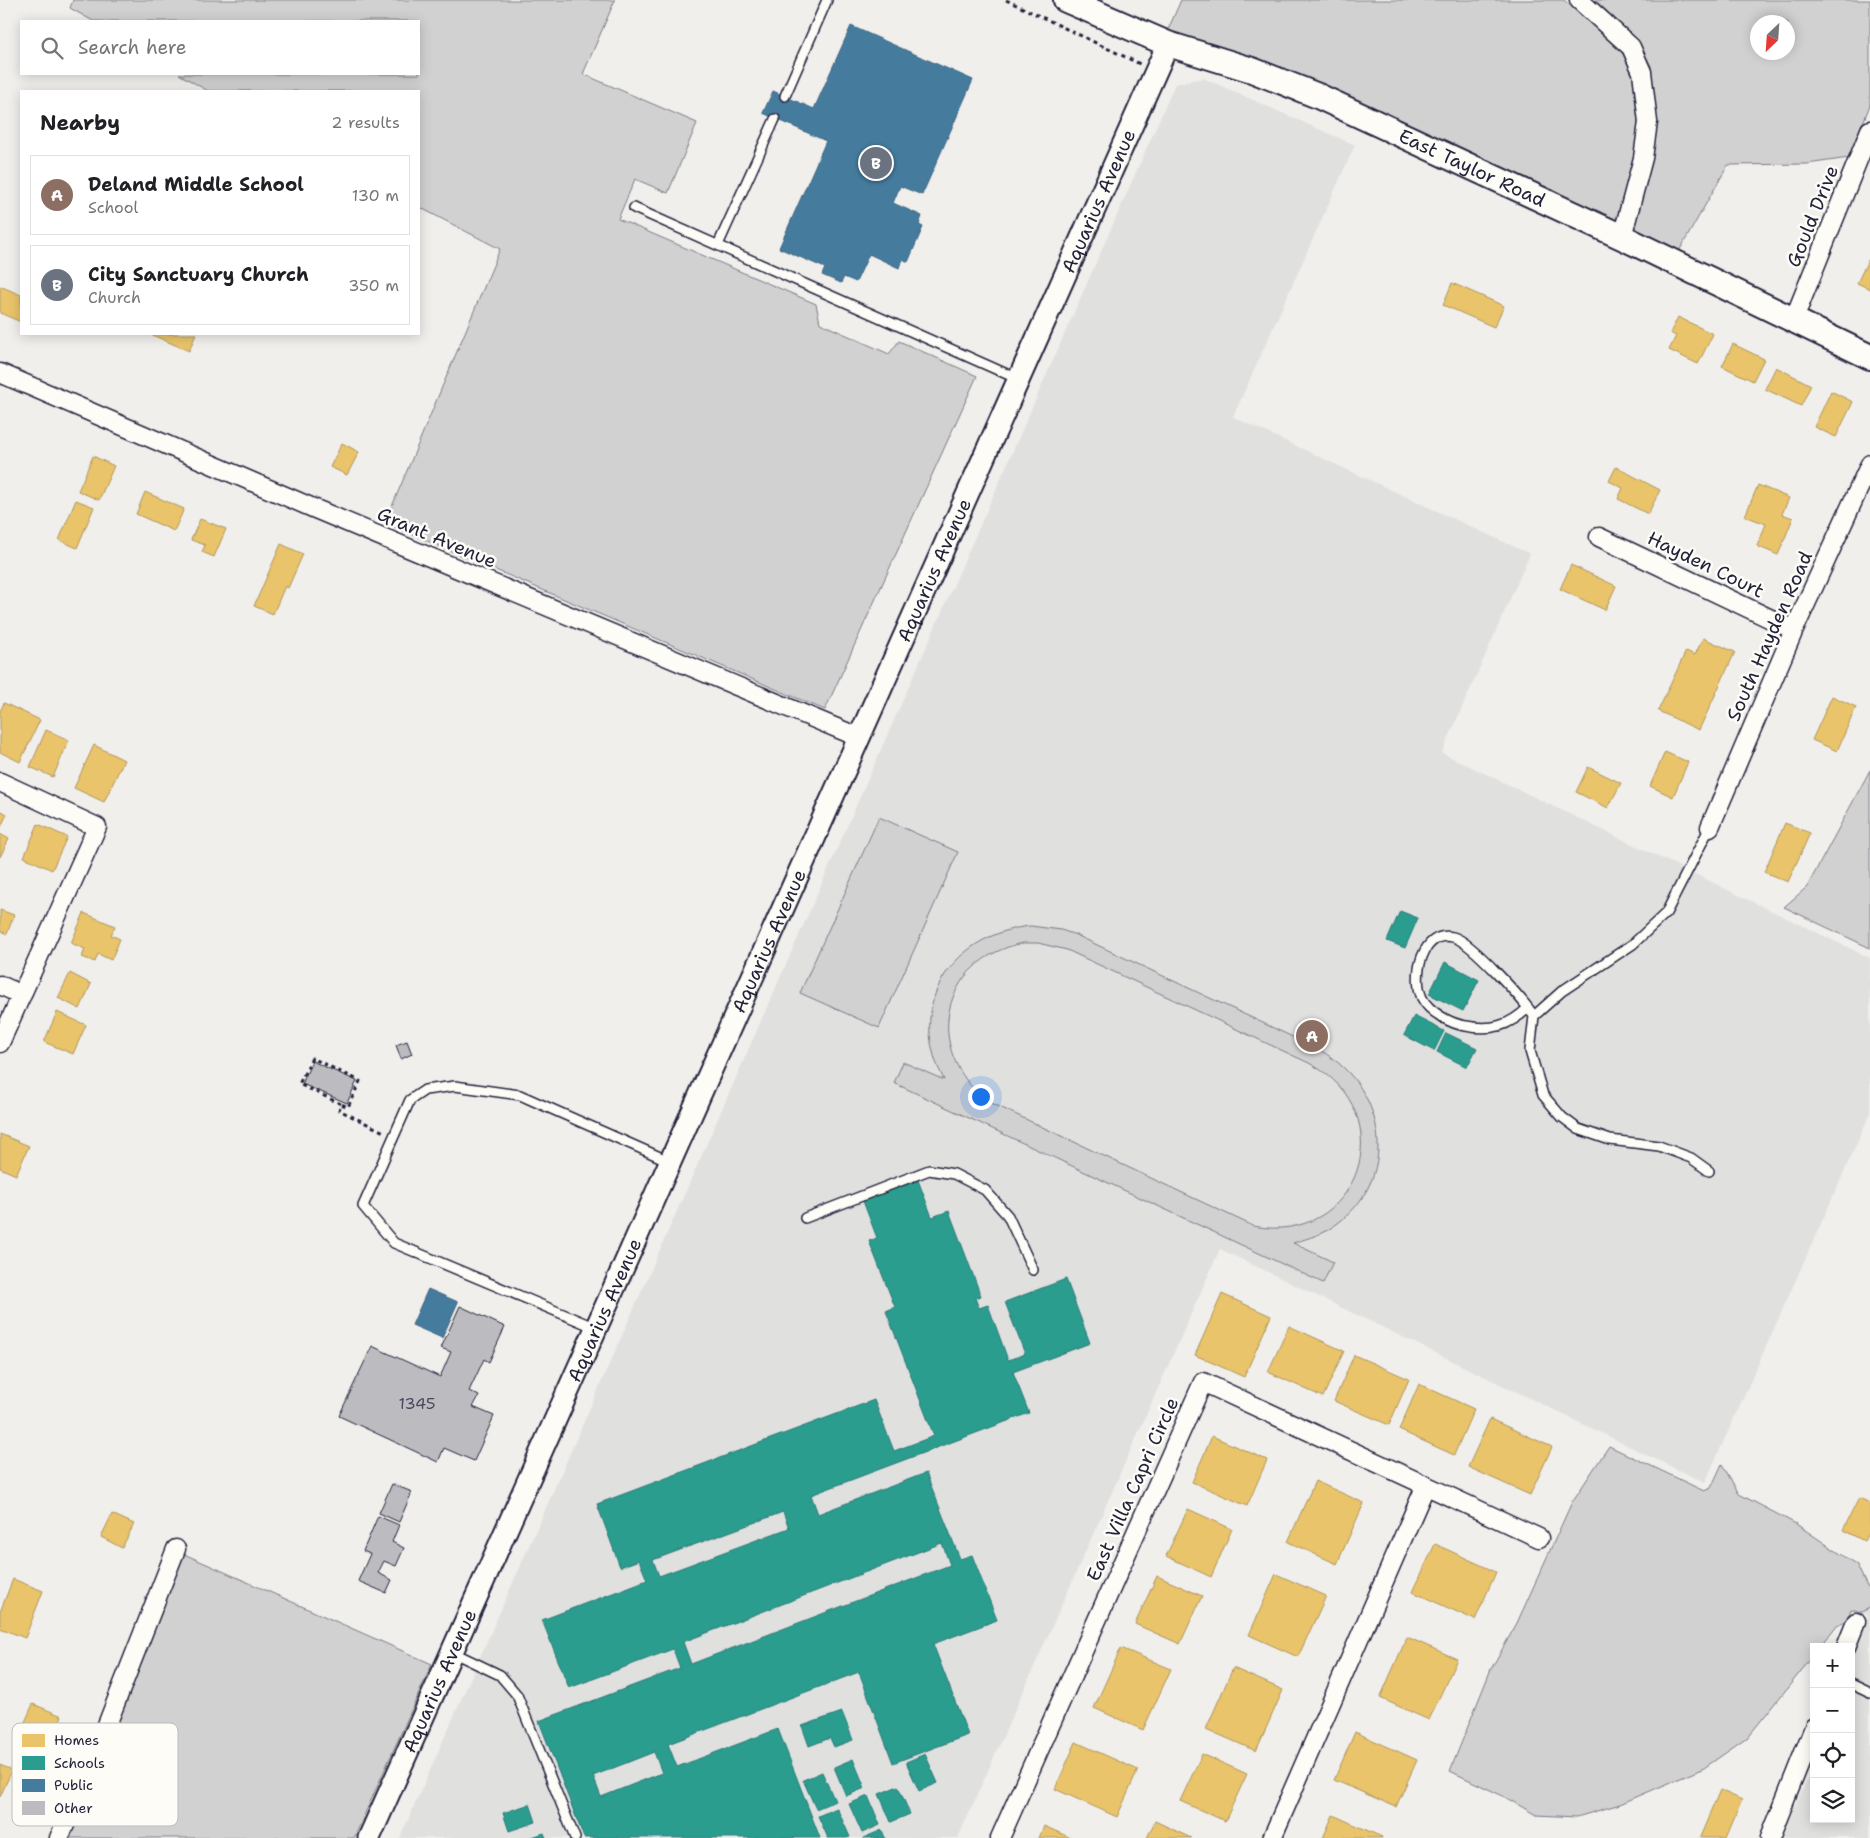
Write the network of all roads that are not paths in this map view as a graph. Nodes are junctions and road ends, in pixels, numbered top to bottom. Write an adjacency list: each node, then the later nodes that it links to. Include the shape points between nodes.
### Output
1 (827, 0): 5 (lane)
2 (1066, 0): 4 (main road, East Taylor Road)
3 (1579, 0): 9 (street, via 1631,47 1642,72 1648,122)
4 (1168, 44): 9 (main road, East Taylor Road, via 1252,70 1318,96); 14 (street, Aquarius Avenue)
5 (785, 96)
6 (775, 119): 10 (lane)
7 (1870, 130): 11 (street, Gould Drive)
8 (634, 208): 10 (lane)
9 (1622, 237): 11 (main road, East Taylor Road)
10 (718, 245): 14 (lane)
11 (1794, 319): 12 (main road, East Taylor Road)
12 (1870, 357)
13 (0, 373): 18 (street, Grant Avenue)
14 (1018, 379): 18 (street, Aquarius Avenue)
15 (1870, 464): 17 (street, South Hayden Road)
16 (1599, 537): 17 (street, Hayden Court)
17 (1794, 630): 20 (street, South Hayden Road)
18 (858, 737): 26 (street, Aquarius Avenue)
19 (0, 782): 22 (street, via 97,826)
20 (1710, 827): 24 (lane, via 1666,913 1632,944 1562,991)
21 (0, 985): 22 (street)
22 (22, 995): 25 (street)
23 (1528, 1008): 23 (lane, via 1477,951 1461,939 1444,936 1426,946 1419,984 1422,998 1432,1011 1459,1025 1480,1029 1514,1021); 24 (lane)
24 (1534, 1016): 27 (lane, via 1530,1051 1543,1095 1562,1117 1578,1130 1610,1140 1659,1146 1691,1158)
25 (0, 1043)
26 (670, 1161): 30 (street, Aquarius Avenue); 30 (lane, via 520,1095 455,1086 426,1090 410,1100 393,1136 363,1206 394,1243)
27 (1709, 1170)
28 (805, 1218): 29 (lane, via 929,1170 954,1174 985,1190 1008,1216)
29 (1034, 1270)
30 (596, 1328): 36 (street, Aquarius Avenue)
31 (1426, 1485): 32 (street, East Villa Capri Circle); 45 (street, East Villa Capri Circle, via 1202,1382); 46 (street)
32 (1539, 1538)
33 (176, 1549): 39 (street)
34 (1856, 1622): 35 (street)
35 (1848, 1643)
36 (452, 1652): 43 (street, Aquarius Avenue); 44 (lane, via 500,1675 517,1695)
37 (1855, 1686): 38 (lane)
38 (1870, 1693)
39 (107, 1723)
40 (1812, 1733): 47 (street)
41 (64, 1826): 42 (street)
42 (59, 1838)
43 (369, 1838)
44 (575, 1838)
45 (1000, 1838)
46 (1272, 1838)
47 (1770, 1838)

